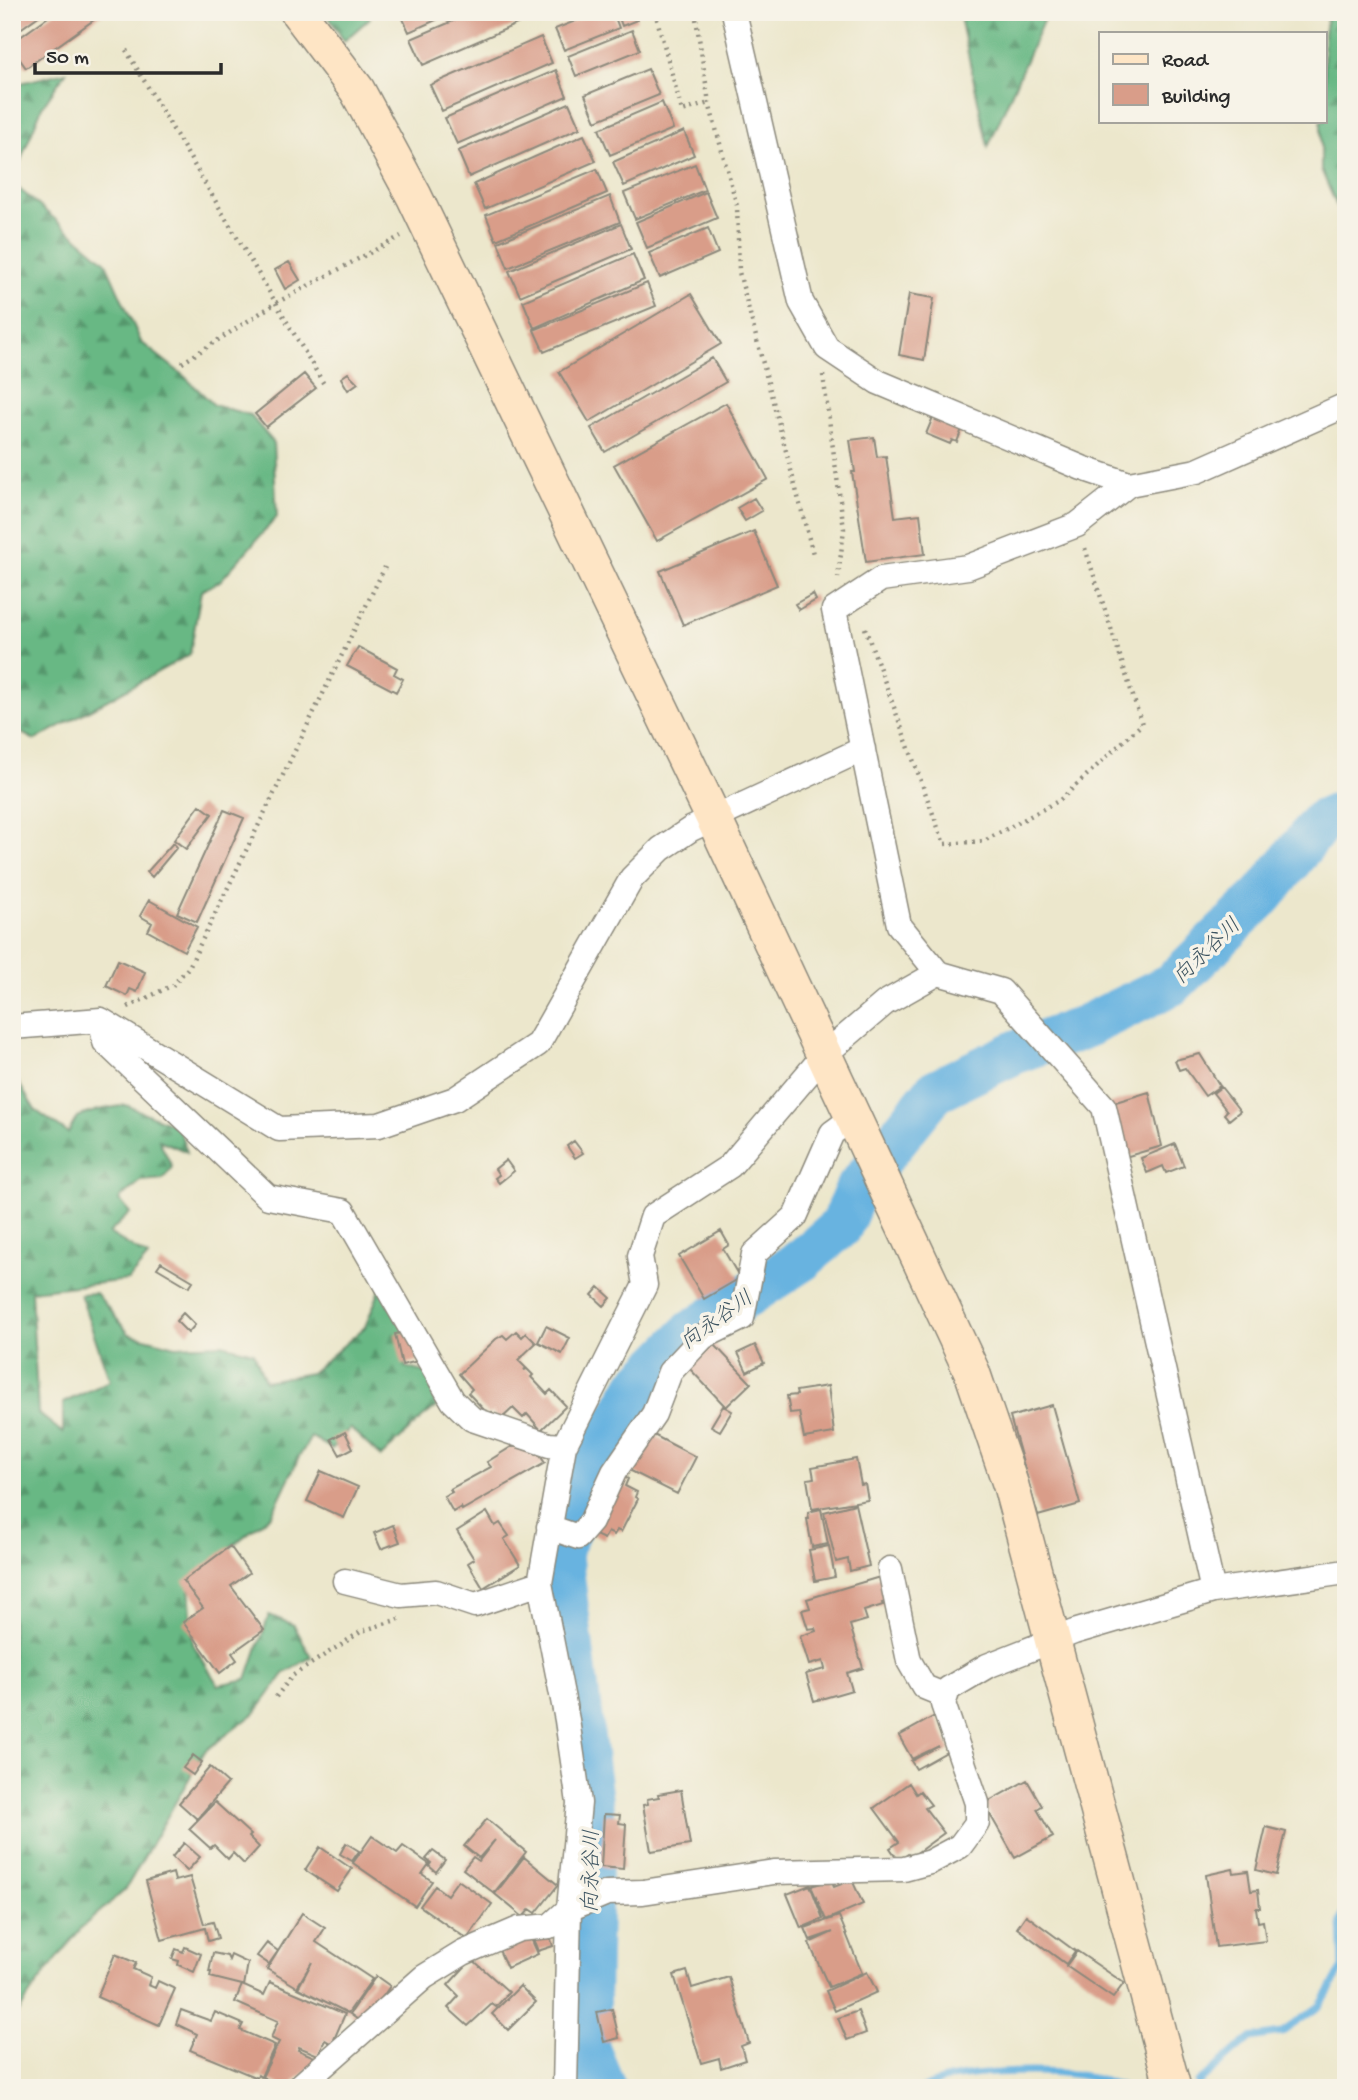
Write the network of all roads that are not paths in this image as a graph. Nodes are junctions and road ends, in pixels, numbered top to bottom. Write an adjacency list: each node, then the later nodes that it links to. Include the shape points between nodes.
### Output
1 (298, 12): 6 (street, via 357,90 427,222)
2 (734, 12): 4 (street, via 801,302 827,348 878,382)
3 (1346, 405): 4 (street, via 1197,471)
4 (1129, 484): 5 (street, via 1077,524 968,567 881,579 844,603)
5 (863, 749): 6 (street); 7 (street, via 899,925)
6 (714, 819): 8 (street, via 662,849 632,878 538,1044 455,1099 379,1125 279,1129); 10 (street)
7 (938, 973): 10 (street, via 885,1003); 18 (street, via 1001,991 1104,1107)
8 (102, 1020): 9 (street); 12 (street, via 105,1042 268,1197 343,1211 453,1401 472,1419 548,1445)
9 (12, 1027)
10 (824, 1055): 11 (street); 12 (street, via 730,1166 653,1216 640,1256 645,1285)
11 (857, 1121): 13 (street, via 832,1133 795,1217 754,1254 742,1318 703,1337 670,1372 654,1414 614,1472 591,1522 578,1538); 19 (street, via 972,1372 1012,1486)
12 (564, 1446): 13 (street)
13 (549, 1527): 17 (street)
14 (890, 1569): 20 (street, via 909,1661 924,1686)
15 (1346, 1572): 18 (street)
16 (345, 1581): 17 (street, via 401,1595 436,1592 475,1605)
17 (540, 1583): 21 (street, via 579,1803)
18 (1213, 1591): 19 (street)
19 (1052, 1640): 20 (street, via 987,1666 948,1689); 24 (street)
20 (946, 1696): 21 (street, via 943,1704 977,1802 977,1823 960,1846 904,1869 774,1872 607,1893)
21 (569, 1909): 22 (street, via 550,1926 519,1929 463,1953 424,1978); 23 (street)
22 (298, 2088)
23 (565, 2088)
24 (1173, 2088)

